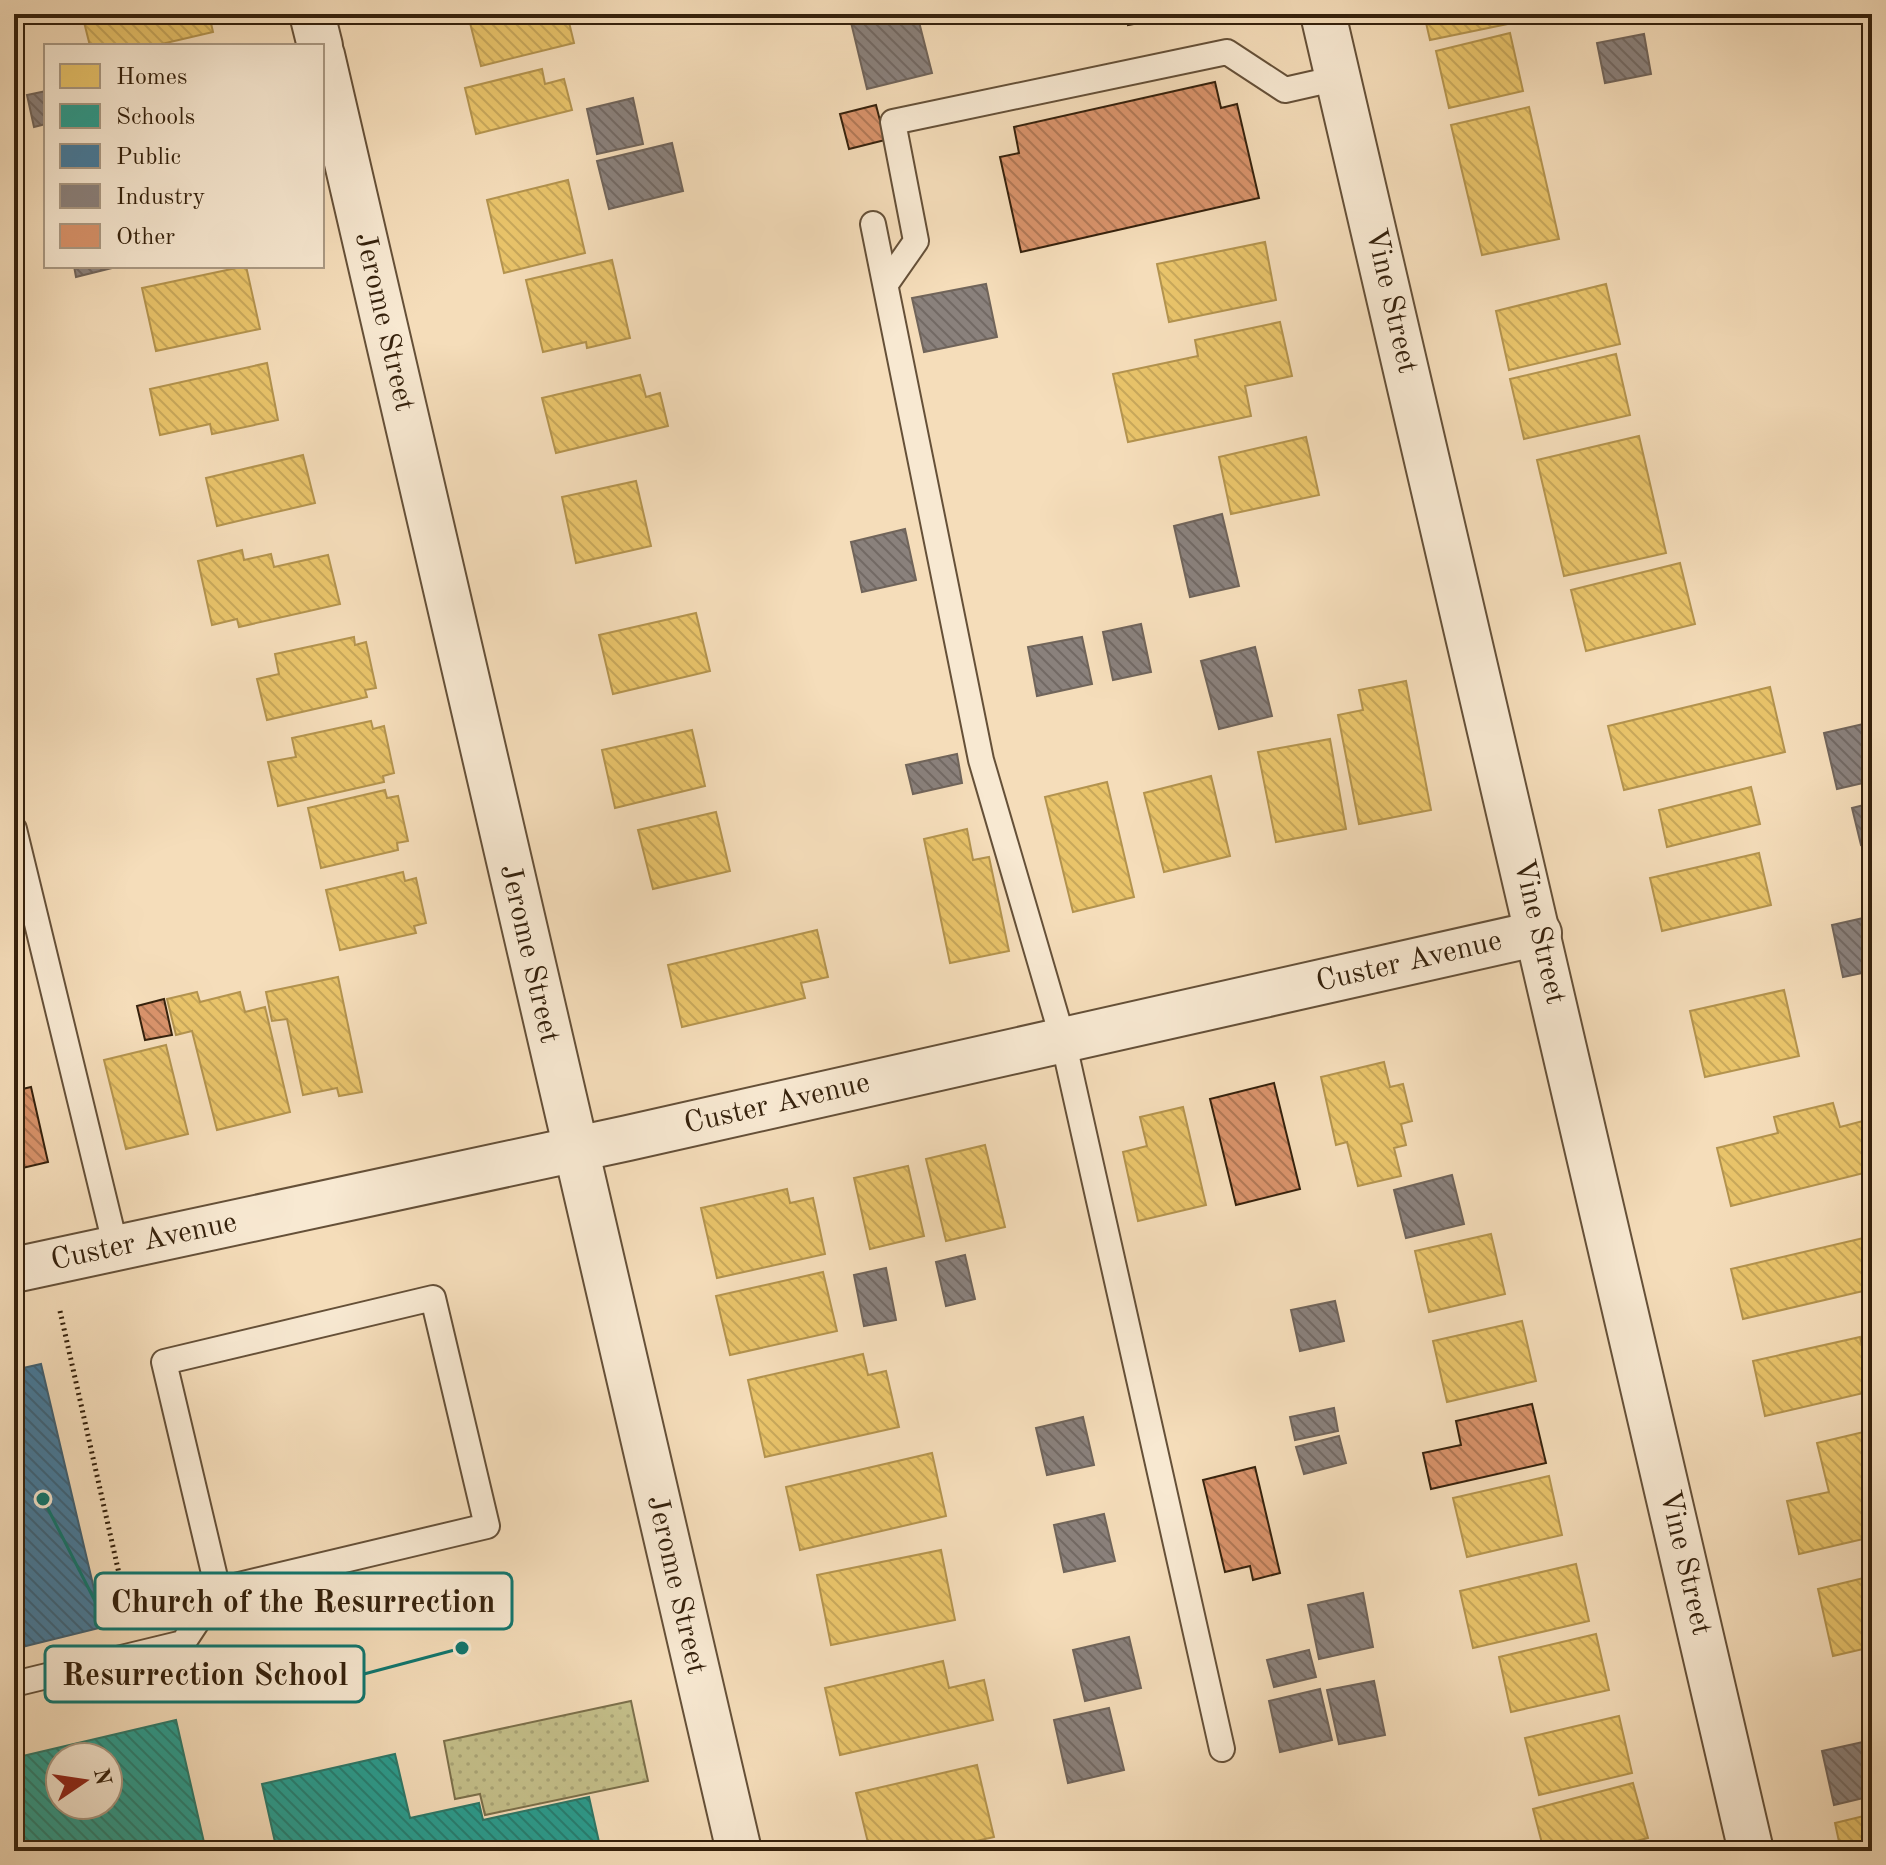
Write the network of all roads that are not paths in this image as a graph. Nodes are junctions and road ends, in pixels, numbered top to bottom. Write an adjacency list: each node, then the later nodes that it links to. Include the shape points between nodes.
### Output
1 (312, 14): 3 (street)
2 (1323, 14): 5 (street, Vine Street)
3 (320, 44)
4 (324, 64): 12 (street, Jerome Street)
5 (1338, 78): 7 (lane, via 1285,90 1227,52 893,122 916,241); 10 (street, Vine Street)
6 (873, 224): 7 (lane)
7 (886, 284): 11 (lane, via 981,760)
8 (14, 829): 9 (lane)
9 (22, 900): 13 (lane)
10 (1539, 933): 11 (street, Custer Avenue); 19 (street, Vine Street)
11 (1063, 1040): 12 (street, Custer Avenue); 17 (lane)
12 (574, 1150): 13 (street, Custer Avenue); 18 (street, Jerome Street)
13 (116, 1248): 14 (street, Custer Avenue)
14 (14, 1270)
15 (218, 1590): 15 (lane, via 487,1526 433,1298 164,1362); 16 (lane, via 183,1643)
16 (14, 1684)
17 (1222, 1749)
18 (739, 1851)
19 (1751, 1851)

